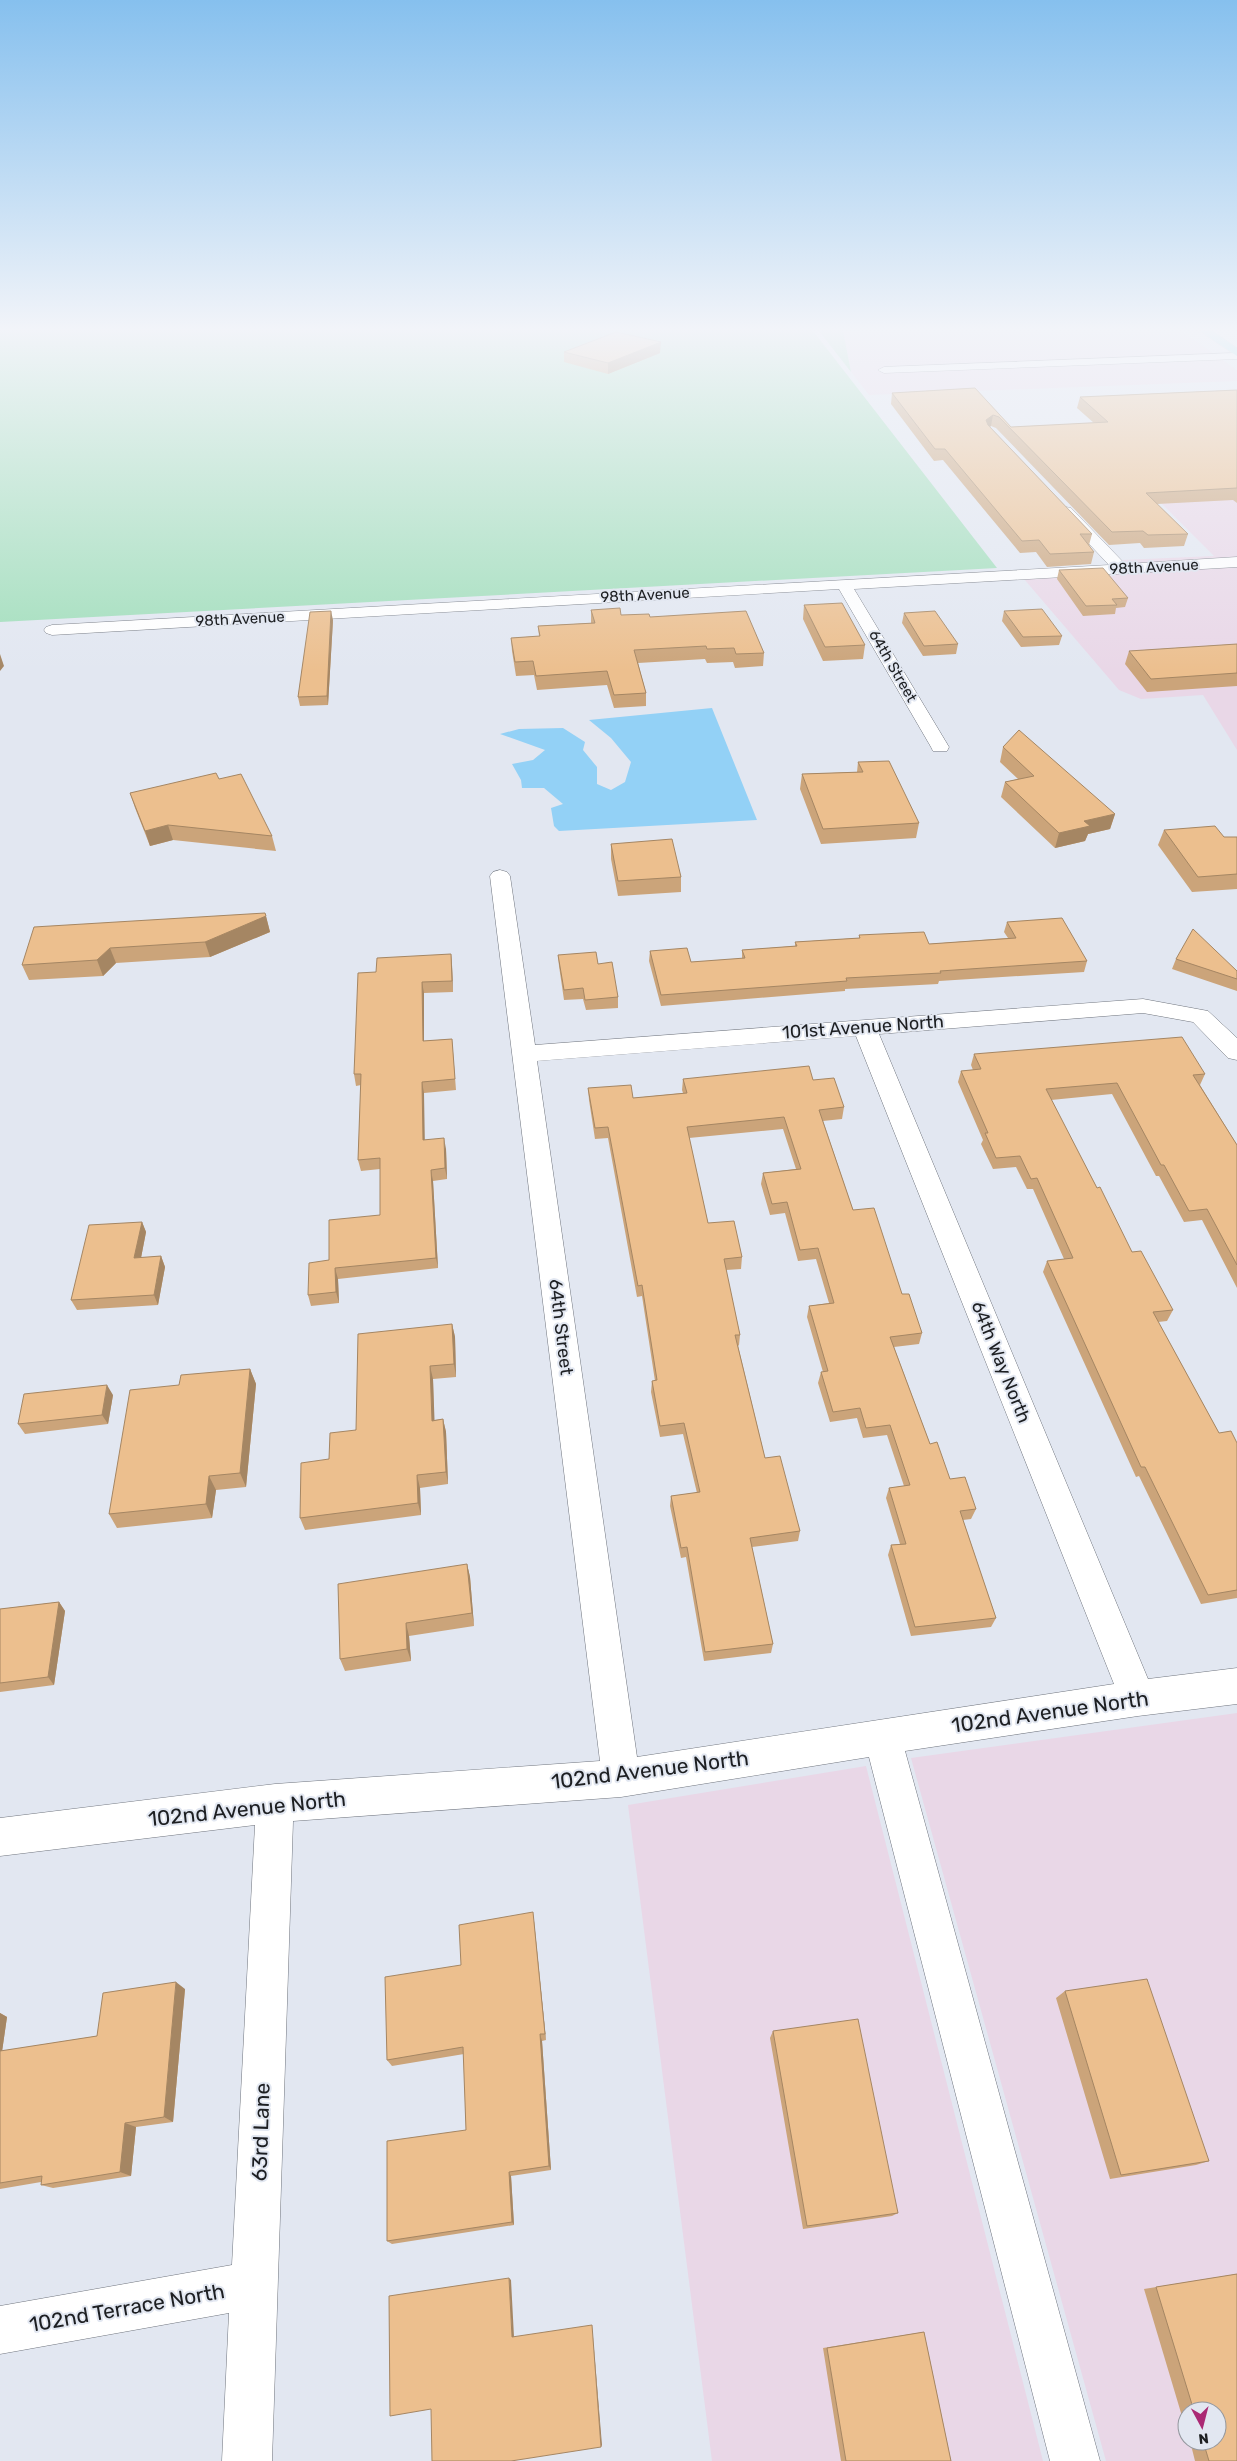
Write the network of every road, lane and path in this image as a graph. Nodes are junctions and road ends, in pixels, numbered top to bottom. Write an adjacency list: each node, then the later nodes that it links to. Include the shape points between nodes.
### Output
1 (1060, 504): 3 (street)
2 (1237, 562): 3 (street, 98th Avenue)
3 (1122, 569): 4 (street, 98th Avenue)
4 (845, 586): 5 (street, 98th Avenue); 6 (street, 64th Street)
5 (52, 630)
6 (940, 747)
7 (500, 876): 10 (street, 64th Street)
8 (864, 1026): 9 (street, 101st Avenue North, via 1143,1006 1200,1016); 10 (street, 101st Avenue North); 12 (street, 64th Way North)
9 (1237, 1052)
10 (526, 1054): 14 (street, 64th Street)
11 (1237, 1686): 12 (street, 102nd Avenue North)
12 (1138, 1698): 13 (street, 102nd Avenue North)
13 (882, 1736): 14 (street, 102nd Avenue North); 20 (street)
14 (620, 1778): 15 (street, 102nd Avenue North)
15 (275, 1803): 16 (street, 102nd Avenue North); 17 (street, 63rd Lane)
16 (0, 1837)
17 (254, 2285): 18 (street, 102nd Terrace North); 19 (street, 63rd Lane)
18 (0, 2330)
19 (248, 2461)
20 (1075, 2461)

